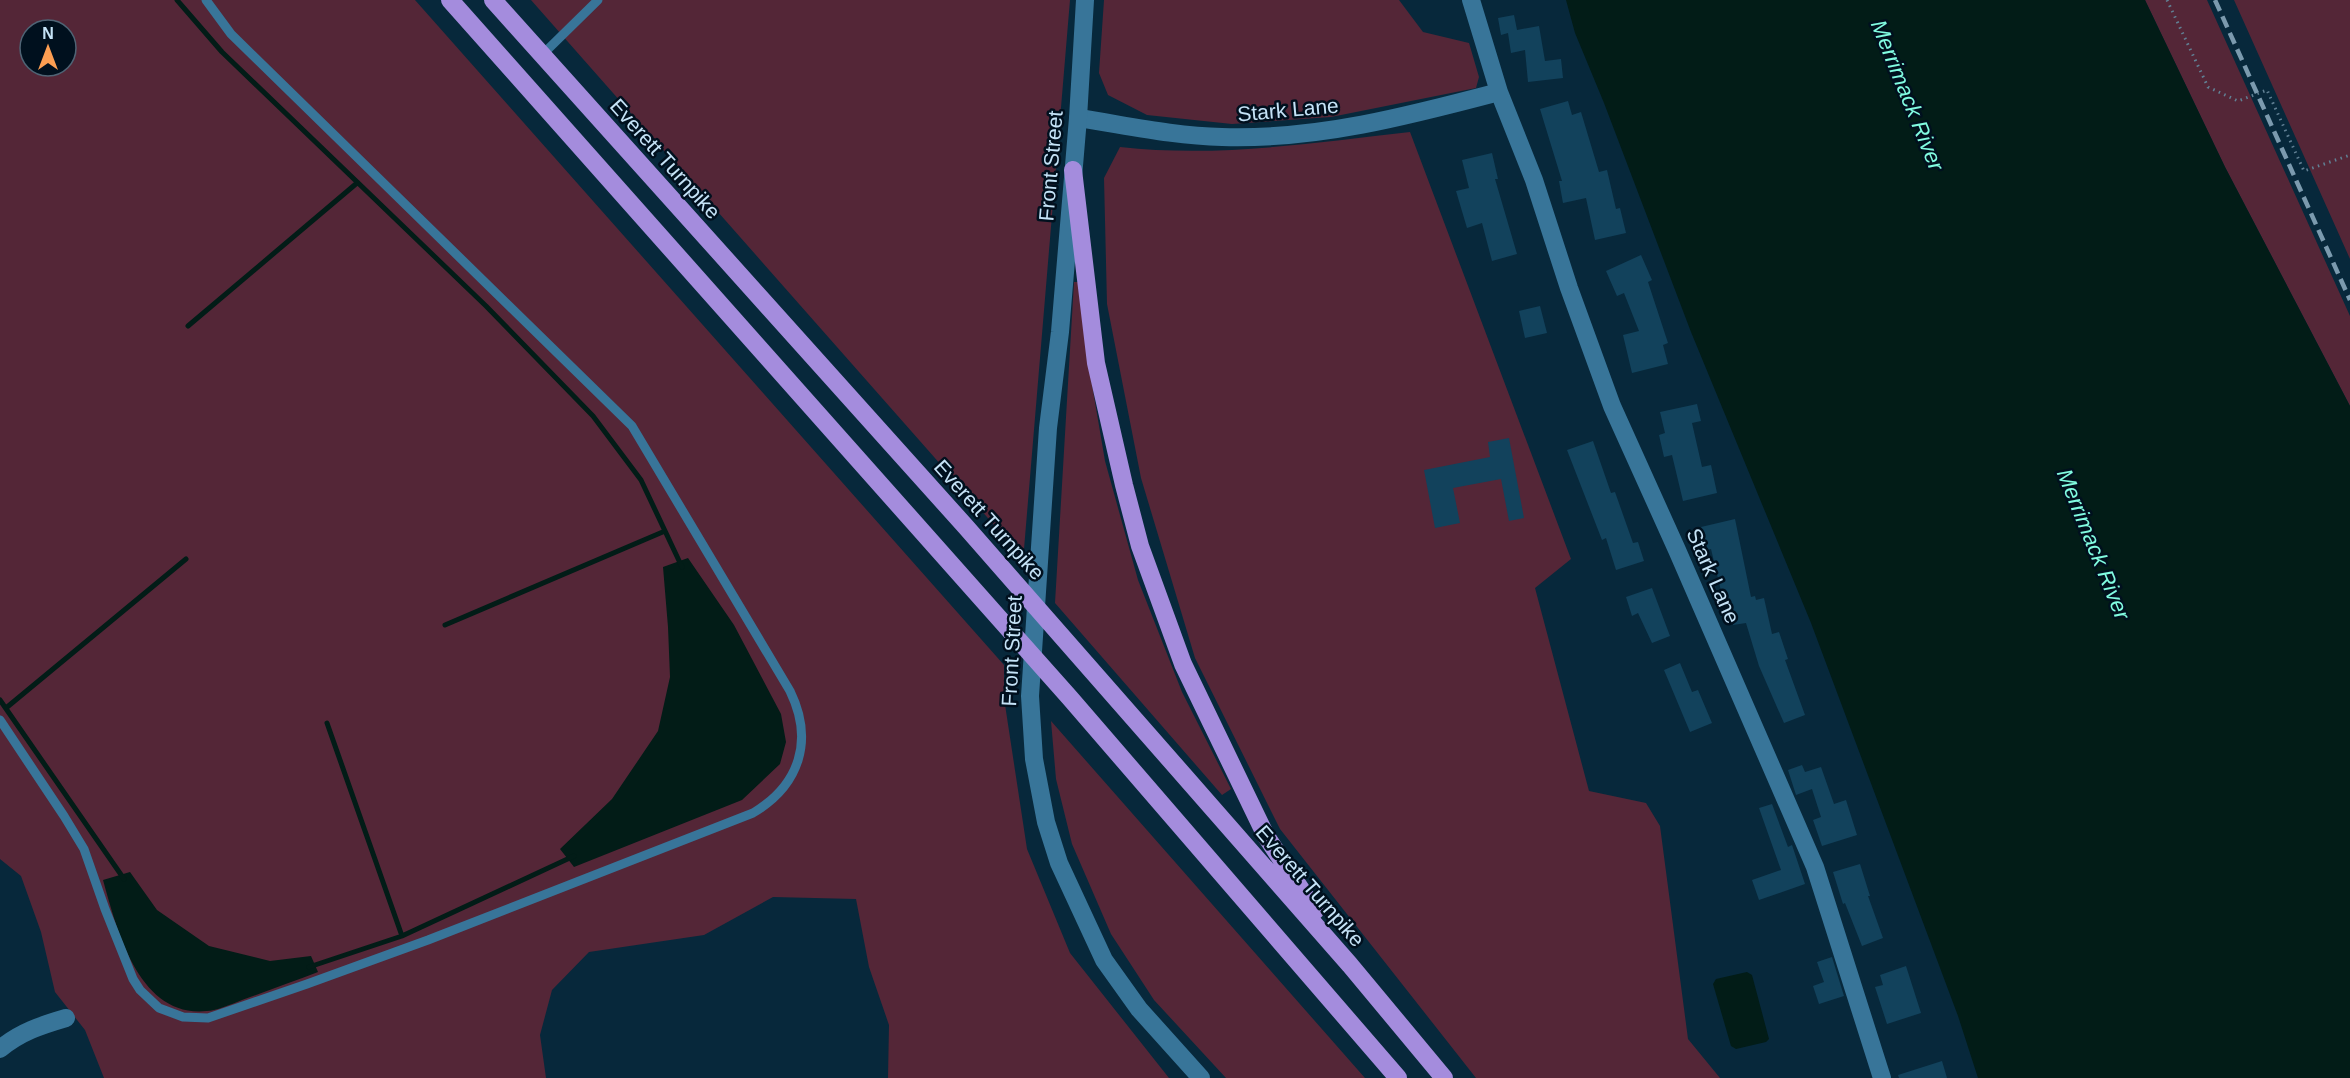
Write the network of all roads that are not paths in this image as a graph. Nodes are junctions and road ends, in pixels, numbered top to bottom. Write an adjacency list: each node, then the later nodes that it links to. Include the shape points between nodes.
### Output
1 (206, 0): 11 (lane, via 231,34 632,426 790,690 802,728 800,756 787,784 753,813 307,984 220,1014 195,1018 159,1008 140,990 84,849)
2 (450, 0): 16 (highway, via 1070,698)
3 (493, 0): 7 (highway, Everett Turnpike)
4 (598, 0): 7 (lane)
5 (1085, 0): 9 (street, Front Street)
6 (1471, 0): 8 (street, Stark Lane)
7 (542, 55): 12 (highway, Everett Turnpike, via 966,527)
8 (1499, 92): 9 (street, Stark Lane, via 1369,125 1263,137 1221,137); 18 (street, Stark Lane, via 1534,180 1612,406 1815,867)
9 (1078, 118): 10 (street, Front Street)
10 (1073, 170): 12 (highway, via 1096,363 1140,546 1183,664 1266,836); 15 (street, Front Street, via 1048,428 1030,696 1037,780 1059,863 1104,960 1139,1009)
11 (0, 720)
12 (1350, 965): 17 (highway, Everett Turnpike)
13 (66, 1018): 14 (street, via 30,1029)
14 (0, 1049)
15 (1202, 1078)
16 (1398, 1078)
17 (1444, 1078)
18 (1882, 1078)

